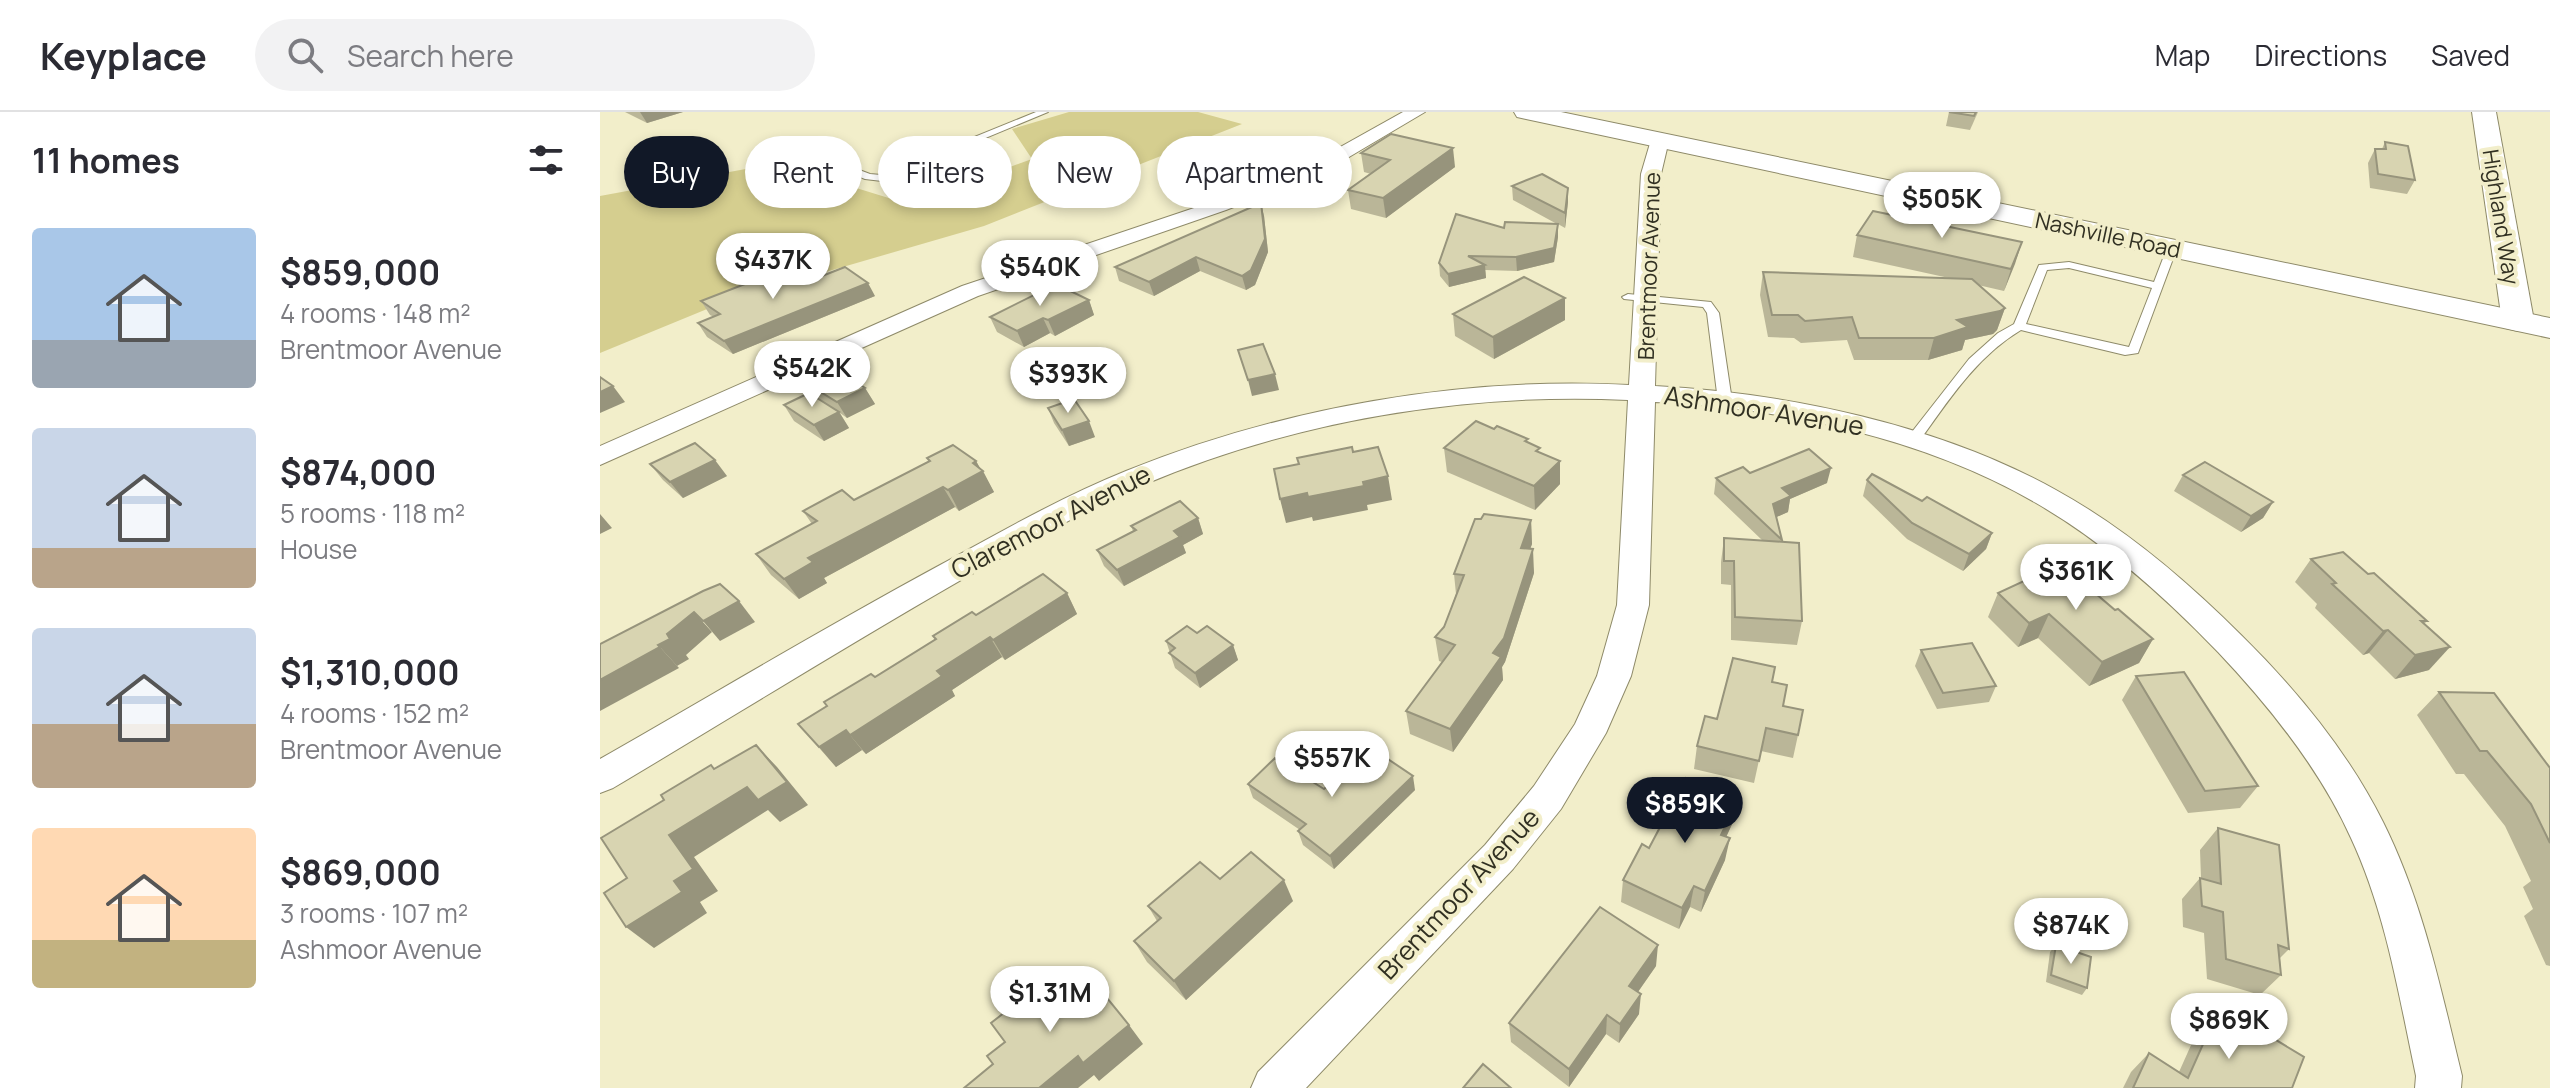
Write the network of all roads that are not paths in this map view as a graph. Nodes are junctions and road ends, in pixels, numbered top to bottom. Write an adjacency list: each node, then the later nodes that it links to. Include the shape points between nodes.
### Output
1 (1044, 112): 6 (lane, via 882,178)
2 (1416, 112): 16 (street, via 1315,169 970,291)
3 (1526, 112): 5 (main road, Nashville Road)
4 (2484, 112): 10 (main road, Highland Way)
5 (1650, 138): 7 (main road, Nashville Road); 9 (street, Brentmoor Avenue)
6 (862, 175)
7 (2172, 248): 8 (lane); 10 (main road, Nashville Road)
8 (2158, 286): 11 (lane, via 2069,265 2047,265); 11 (lane, via 2134,350)
9 (1637, 298): 13 (street, Brentmoor Avenue); 14 (lane, via 1707,304 1713,313)
10 (2518, 321): 12 (main road, Nashville Road)
11 (2019, 326): 15 (lane, via 1997,337 1964,370)
12 (2550, 328)
13 (1644, 393): 14 (street, Ashmoor Avenue); 17 (street, Claremoor Avenue, via 1540,392 1414,403 1263,434 1159,468 1047,519); 18 (street, Brentmoor Avenue, via 1633,605 1623,651 1599,711 1544,803 1496,862)
14 (1725, 401): 15 (street, Ashmoor Avenue, via 1832,416)
15 (1913, 440): 19 (street, Ashmoor Avenue, via 2025,485 2103,533 2174,589 2235,649 2311,739 2369,834 2409,944)
16 (600, 456)
17 (600, 777)
18 (1274, 1088)
19 (2438, 1088)

